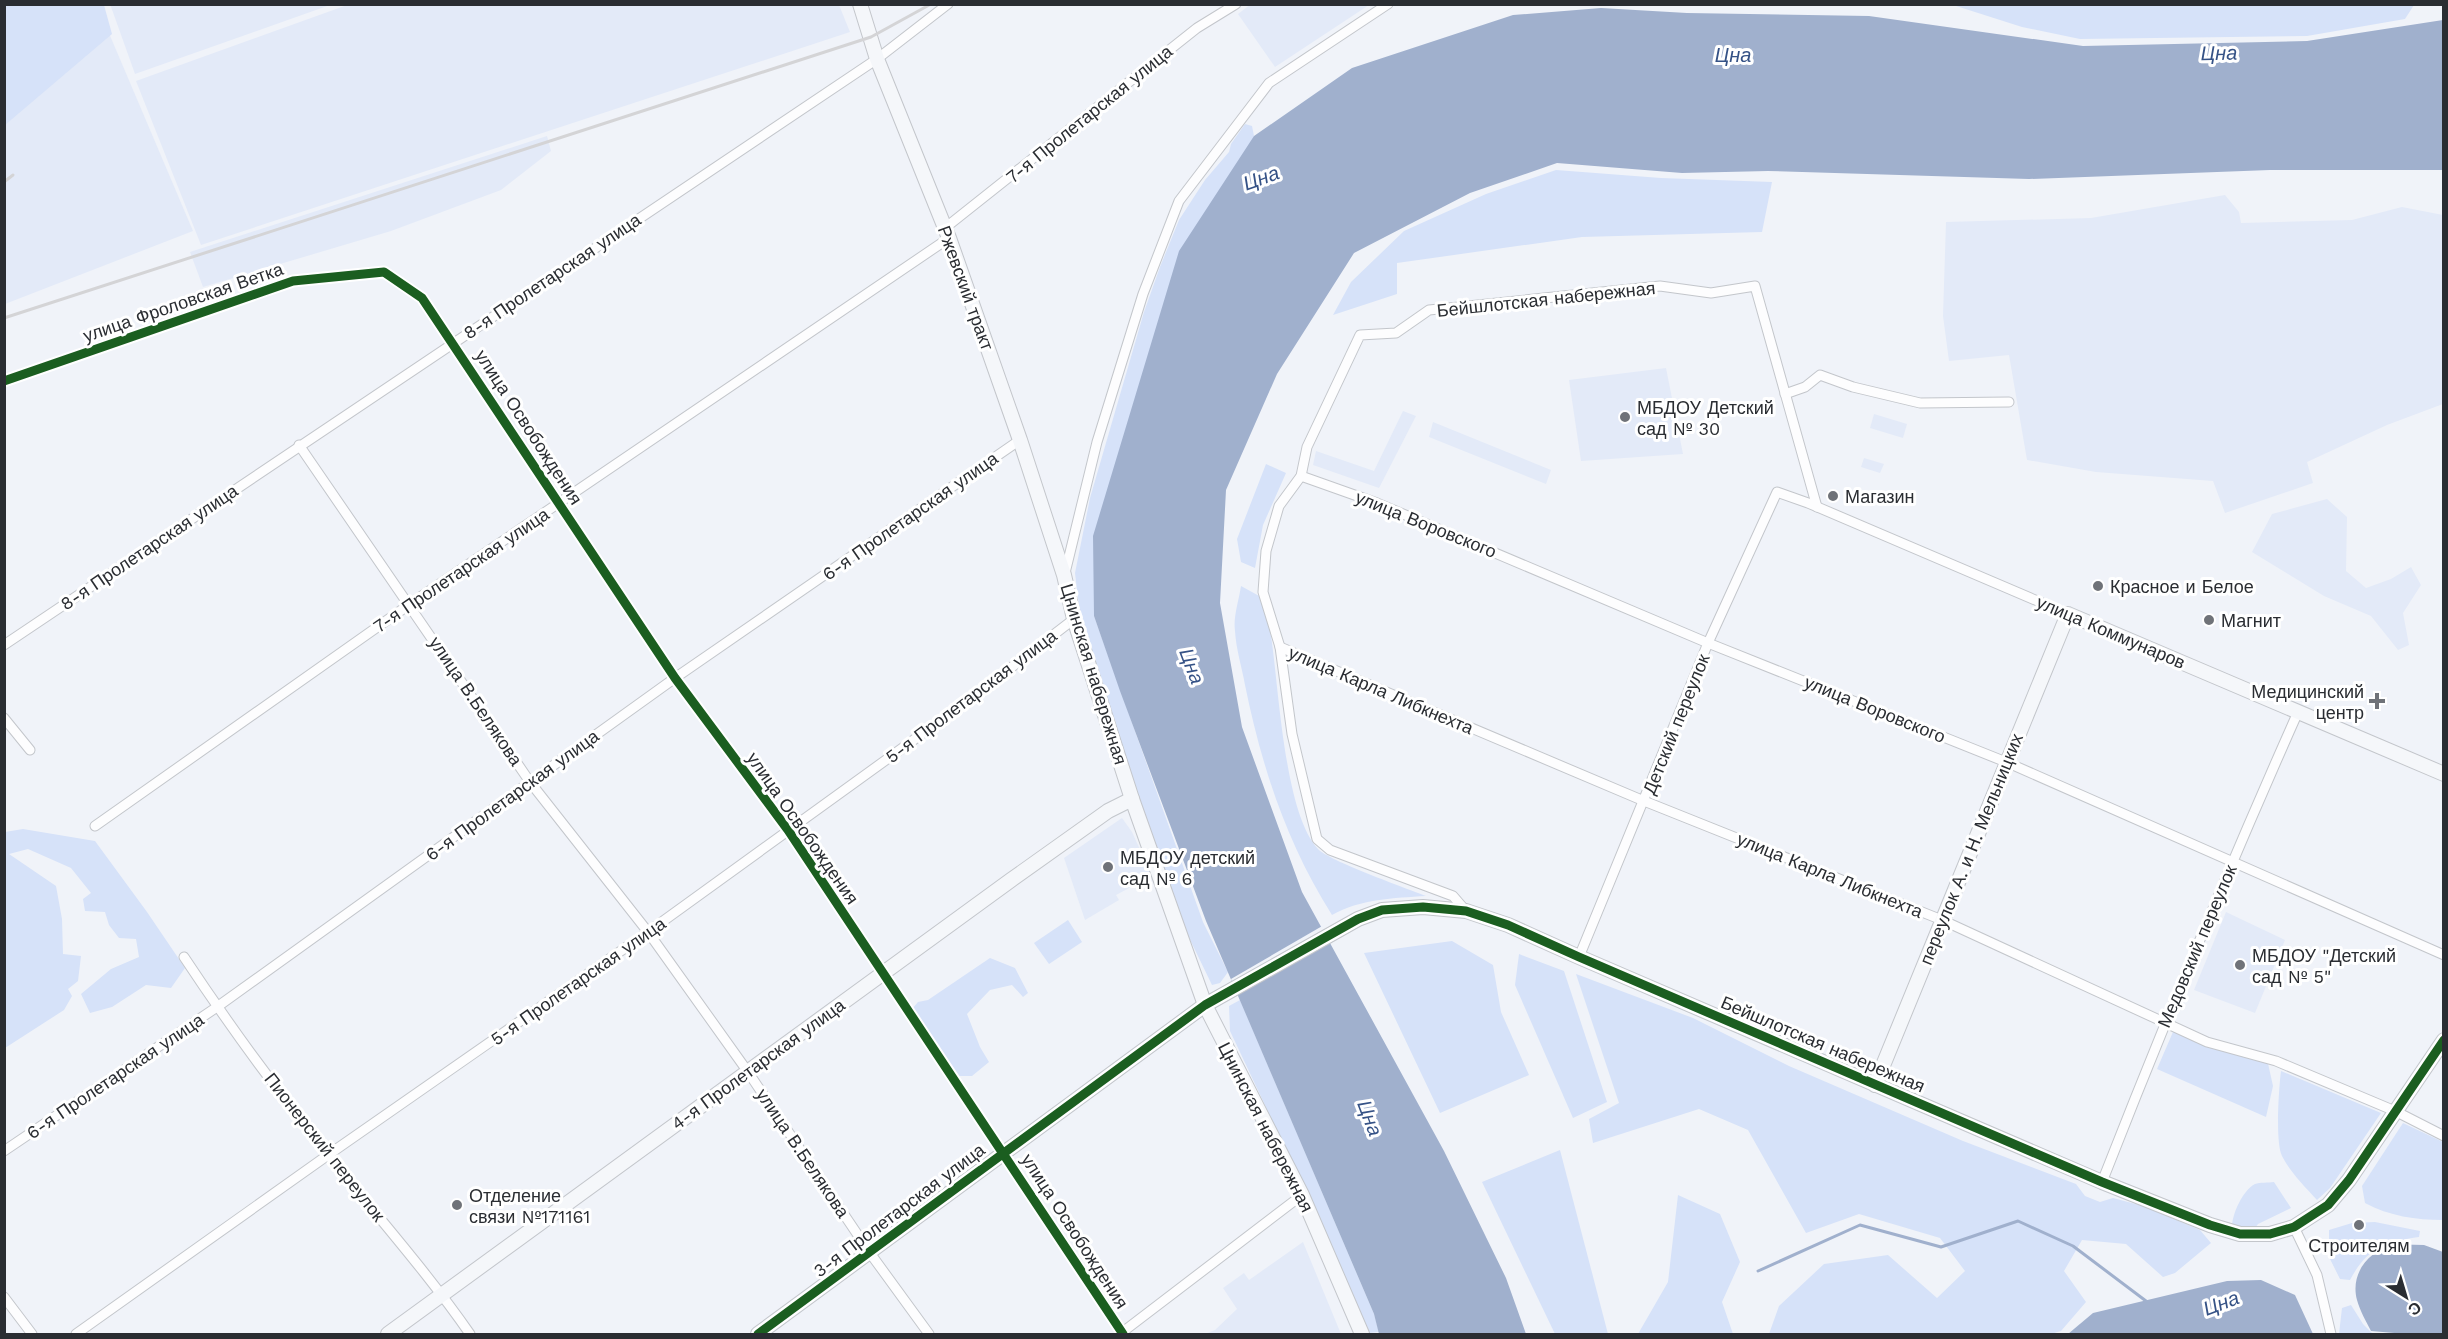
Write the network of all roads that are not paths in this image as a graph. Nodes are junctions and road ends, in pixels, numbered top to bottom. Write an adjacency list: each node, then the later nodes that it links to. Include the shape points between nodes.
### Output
1 (860, 4): 5 (street, Ржевский тракт)
2 (948, 4): 5 (street, 8-я Пролетарская улица)
3 (1236, 4): 6 (street, 7-я Пролетарская улица, via 1197,28)
4 (1388, 4): 17 (street, Цнинская набережная, via 1269,83 1179,201 1143,294 1100,430)
5 (877, 59): 6 (street, Ржевский тракт); 7 (street, 8-я Пролетарская улица)
6 (947, 233): 11 (street, Ржевский тракт); 15 (street, 7-я Пролетарская улица)
7 (453, 342): 8 (street, улица Фроловская Ветка, via 422,298 384,272 293,280); 12 (street, 8-я Пролетарская улица); 15 (street, улица Освобождения)
8 (4, 381)
9 (1785, 394): 10 (street, via 1805,387 1820,375 1920,403); 13 (street, Бейшлотская набережная, via 1755,286 1711,293 1660,286 1429,310 1396,333 1360,335 1307,447); 16 (street)
10 (2009, 402)
11 (1020, 440): 17 (street, Ржевский тракт); 24 (street, 6-я Пролетарская улица)
12 (299, 445): 18 (street, улица В.Белякова); 22 (street, 8-я Пролетарская улица)
13 (1301, 476): 21 (street, улица Воровского, via 1377,503); 23 (street, Бейшлотская набережная, via 1279,506 1266,551 1263,592)
14 (1777, 492): 16 (street, улица Коммунаров); 21 (street, Детский переулок)
15 (559, 503): 18 (street, 7-я Пролетарская улица); 24 (street, улица Освобождения)
16 (1817, 507): 19 (street, улица Коммунаров)
17 (1064, 575): 20 (street, Цнинская набережная)
18 (410, 604): 30 (street, улица В.Белякова); 33 (street, 7-я Пролетарская улица)
19 (2068, 614): 25 (street, улица Коммунаров); 28 (street, переулок А. и Н. Мельницких)
20 (1074, 619): 31 (street, Цнинская набережная); 34 (street, 5-я Пролетарская улица)
21 (1708, 643): 28 (street, улица Воровского); 32 (street, Детский переулок)
22 (4, 645)
23 (1280, 647): 32 (street, улица Карла Либкнехта); 36 (street, Бейшлотская набережная, via 1292,734 1317,839 1330,849 1453,896)
24 (675, 678): 30 (street, 6-я Пролетарская улица); 34 (street, улица Освобождения)
25 (2298, 712): 29 (street, улица Коммунаров); 35 (street, Медовский переулок)
26 (4, 718): 27 (street)
27 (30, 750)
28 (2006, 762): 35 (street, улица Воровского); 37 (street, переулок А. и Н. Мельницких)
29 (2444, 774)
30 (530, 782): 38 (street, улица В.Белякова); 45 (street, 6-я Пролетарская улица)
31 (1132, 799): 42 (street, 4-я Пролетарская улица, via 1108,811); 44 (street, Цнинская набережная)
32 (1644, 801): 37 (street, улица Карла Либкнехта); 41 (street, Детский переулок)
33 (95, 826)
34 (788, 830): 38 (street, 5-я Пролетарская улица); 42 (street, улица Освобождения)
35 (2232, 861): 39 (street, улица Воровского); 46 (street, Медовский переулок)
36 (1466, 912): 41 (street, Бейшлотская набережная, via 1508,925); 43 (street, Бейшлотская набережная, via 1423,907 1382,910 1338,928)
37 (1942, 920): 46 (street, улица Карла Либкнехта); 49 (street, переулок А. и Н. Мельницких)
38 (648, 932): 48 (street, улица В.Белякова); 54 (street, 5-я Пролетарская улица)
39 (2444, 956)
40 (184, 957): 45 (street, Пионерский переулок)
41 (1579, 957): 49 (street, Бейшлотская набережная)
42 (884, 973): 48 (street, 4-я Пролетарская улица); 53 (street, улица Освобождения)
43 (1227, 990): 44 (street, 3-я Пролетарская улица)
44 (1205, 1005): 53 (street, 3-я Пролетарская улица); 56 (street, Цнинская набережная)
45 (217, 1006): 52 (street, 6-я Пролетарская улица); 54 (street, Пионерский переулок)
46 (2164, 1023): 50 (street, улица Карла Либкнехта, via 2206,1042 2276,1061); 55 (street, Медовский переулок)
47 (2444, 1040): 50 (street, Бейшлотская набережная)
48 (748, 1072): 58 (street, улица В.Белякова); 59 (street, 4-я Пролетарская улица)
49 (1875, 1085): 55 (street, Бейшлотская набережная)
50 (2395, 1112): 51 (street, улица Карла Либкнехта); 57 (street, Бейшлотская набережная, via 2340,1192)
51 (2444, 1136)
52 (4, 1151)
53 (1004, 1153): 58 (street, 3-я Пролетарская улица); 61 (street, улица Освобождения)
54 (328, 1155): 59 (street, Пионерский переулок); 63 (street, 5-я Пролетарская улица)
55 (2102, 1182): 57 (street, Бейшлотская набережная, via 2240,1234 2270,1234)
56 (1302, 1196): 61 (street); 68 (street, Цнинская набережная)
57 (2294, 1227): 69 (street, via 2317,1275)
58 (870, 1253): 66 (street, 3-я Пролетарская улица); 67 (street, улица В.Белякова)
59 (443, 1295): 64 (street, 4-я Пролетарская улица); 65 (street, Пионерский переулок)
60 (4, 1297): 62 (street)
61 (1122, 1334)
62 (32, 1335)
63 (76, 1335)
64 (388, 1335)
65 (470, 1335)
66 (758, 1335)
67 (929, 1335)
68 (1362, 1335)
69 (2331, 1335)

